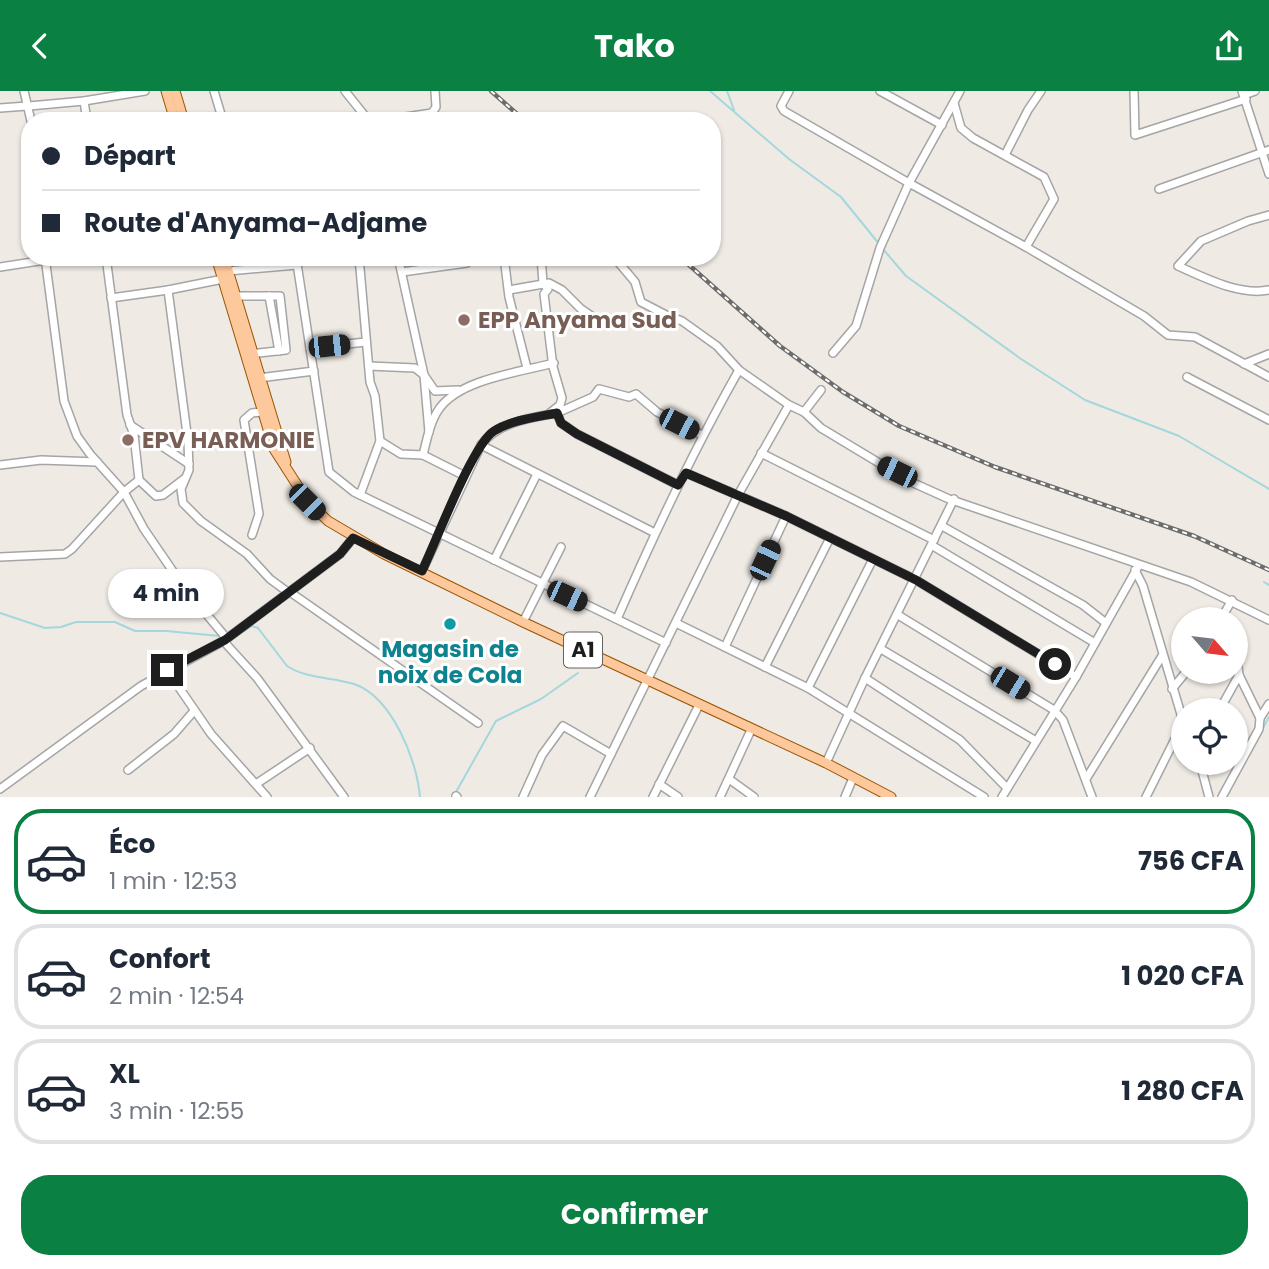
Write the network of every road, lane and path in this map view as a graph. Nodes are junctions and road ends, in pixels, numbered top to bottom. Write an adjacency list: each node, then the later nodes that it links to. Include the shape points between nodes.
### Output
1 (24, 91): 17 (street)
2 (145, 91): 15 (street)
3 (166, 91): 21 (main road)
4 (174, 91): 22 (main road)
5 (214, 91): 23 (street)
6 (345, 91): 24 (street)
7 (435, 91): 25 (street)
8 (789, 91): 30 (street, via 781,106 784,111)
9 (880, 91): 26 (street)
10 (960, 91): 16 (street)
11 (1041, 91): 28 (street)
12 (1134, 91): 14 (street, via 1135,135)
13 (1255, 91): 14 (street)
14 (1244, 95): 27 (street)
15 (85, 101): 17 (street); 20 (street)
16 (954, 103): 26 (street); 28 (street, via 961,128)
17 (28, 106): 18 (street); 19 (street)
18 (0, 109)
19 (29, 112)
20 (87, 112)
21 (172, 112)
22 (181, 112)
23 (220, 112)
24 (362, 112)
25 (433, 112)
26 (942, 125): 30 (street)
27 (1265, 152): 29 (street); 31 (street)
28 (1005, 155): 33 (street, via 1044,177 1054,199)
29 (1269, 174)
30 (909, 183): 33 (street); 59 (street, via 880,247 856,326)
31 (1159, 189)
32 (1269, 215): 53 (street, via 1201,241 1178,266 1254,293)
33 (1026, 247): 63 (street, via 1144,316 1168,335 1195,337)
34 (21, 263): 47 (street)
35 (46, 266): 87 (street, via 64,401 77,436)
36 (107, 266): 55 (street)
37 (220, 266): 49 (main road, A1)
38 (224, 266): 49 (main road, A1)
39 (271, 266): 49 (street)
40 (297, 266): 58 (street)
41 (360, 266): 57 (street)
42 (400, 266): 48 (street)
43 (445, 266): 48 (street)
44 (505, 266): 52 (street)
45 (542, 266): 50 (street)
46 (622, 266): 66 (street, via 635,282 641,302 682,321 717,345)
47 (0, 267)
48 (402, 272): 68 (street)
49 (225, 275): 51 (street); 54 (main road, A1)
50 (543, 282): 52 (street); 56 (street, via 562,290); 62 (street, via 548,289 544,294)
51 (168, 290): 55 (street); 88 (street)
52 (509, 290): 65 (street)
53 (1269, 290)
54 (231, 297): 60 (main road, A1); 60 (street, via 280,296 286,350)
55 (111, 298): 80 (street)
56 (606, 326)
57 (366, 342): 58 (street); 64 (street)
58 (310, 348): 67 (street)
59 (833, 353)
60 (249, 354): 71 (main road, A1); 75 (main road, A1)
61 (1269, 354): 63 (street)
62 (554, 363): 65 (street); 78 (street, via 562,401)
63 (1244, 364): 70 (street)
64 (369, 366): 68 (street, via 415,368); 83 (street)
65 (527, 368): 72 (street)
66 (738, 370): 74 (street); 82 (street)
67 (314, 371): 71 (street); 98 (street, via 328,472)
68 (424, 375): 72 (street, via 435,391); 81 (street)
69 (1187, 377): 79 (street)
70 (1269, 377)
71 (259, 378): 95 (main road, A1)
72 (462, 390): 81 (street, via 439,409)
73 (821, 390): 76 (street)
74 (789, 405): 76 (street); 85 (street)
75 (262, 412): 95 (main road, A1, via 274,449); 105 (street, via 244,420 258,514)
76 (804, 412): 100 (street, via 868,458)
77 (557, 413): 78 (street); 82 (street, via 593,397 600,389 629,397 636,394 657,412); 96 (street, via 561,423 577,434)
78 (547, 415): 84 (street, via 505,425)
79 (1269, 420)
80 (129, 425): 88 (street); 94 (street)
81 (429, 432): 86 (street)
82 (702, 435): 90 (street)
83 (380, 441): 86 (street, via 401,454); 98 (street)
84 (481, 445): 91 (street); 92 (street)
85 (761, 453): 99 (street); 108 (street)
86 (423, 454): 92 (street)
87 (97, 462): 89 (street, via 41,460); 97 (street)
88 (189, 464): 93 (street)
89 (0, 465)
90 (686, 473): 96 (street); 99 (street)
91 (537, 474): 103 (street); 112 (street)
92 (465, 476): 104 (street)
93 (185, 479): 94 (street, via 156,496); 117 (street, via 181,494 185,507)
94 (139, 480): 97 (street)
95 (292, 480): 106 (main road, A1, via 318,512)
96 (678, 485): 103 (street)
97 (124, 492): 110 (street, via 65,554); 127 (street, via 178,580)
98 (360, 495): 104 (street)
99 (738, 495): 101 (street); 125 (street)
100 (954, 499): 102 (street); 113 (street)
101 (786, 516): 107 (street); 130 (street)
102 (942, 526): 108 (street); 126 (street, via 1083,605)
103 (655, 533): 122 (street)
104 (440, 534): 112 (street); 114 (street)
105 (252, 535)
106 (353, 538): 114 (main road, A1); 117 (street, via 340,554)
107 (830, 538): 111 (street); 133 (street)
108 (933, 543): 115 (street); 129 (street)
109 (561, 547): 116 (street)
110 (0, 557)
111 (873, 559): 115 (street); 140 (street)
112 (494, 561): 116 (street)
113 (1137, 568): 118 (street, via 1150,566); 126 (street); 132 (street)
114 (422, 571): 124 (main road, A1)
115 (916, 580): 121 (street); 135 (street)
116 (542, 585): 122 (street); 124 (street)
117 (290, 592): 127 (street); 149 (street)
118 (1230, 603): 119 (street); 120 (street); 123 (street)
119 (1228, 607)
120 (1230, 607)
121 (898, 615): 131 (street); 145 (street)
122 (617, 619): 128 (street)
123 (1269, 619)
124 (523, 622): 137 (main road, A1)
125 (676, 623): 128 (street); 130 (street)
126 (1106, 623): 129 (street)
127 (225, 640): 134 (street); 155 (street)
128 (666, 643): 137 (street)
129 (1095, 643): 135 (street)
130 (725, 647): 133 (street)
131 (881, 649): 136 (street); 153 (street)
132 (1162, 656): 141 (street); 162 (street)
133 (765, 667): 140 (street)
134 (167, 670): 146 (street); 166 (street)
135 (1076, 677): 145 (street)
136 (865, 678): 147 (street); 165 (street, via 960,740)
137 (648, 680): 144 (main road, A1); 156 (street)
138 (1176, 684): 141 (street)
139 (1244, 684): 148 (street)
140 (808, 688): 147 (street)
141 (1172, 689): 142 (street)
142 (1175, 698)
143 (1269, 704): 148 (street)
144 (699, 705): 151 (main road, A1); 164 (street)
145 (1054, 710): 153 (street); 162 (street, via 1063,720)
146 (194, 711): 158 (street, via 174,734); 163 (street)
147 (849, 712): 157 (street); 177 (street)
148 (1260, 717): 150 (street)
149 (478, 723)
150 (1259, 729): 152 (street); 182 (street)
151 (751, 730): 157 (main road, A1); 161 (street)
152 (1269, 735)
153 (1036, 741): 165 (street)
154 (1171, 746): 180 (street)
155 (310, 748): 163 (street); 168 (street)
156 (611, 754): 169 (street, via 563,726 542,755); 170 (street)
157 (826, 763): 160 (main road, A1)
158 (128, 770)
159 (1203, 775): 181 (street)
160 (853, 778): 175 (street); 176 (main road, A1)
161 (729, 779): 173 (street); 174 (street)
162 (1086, 779): 179 (street)
163 (256, 784): 167 (street)
164 (659, 784): 171 (street); 172 (street)
165 (1007, 788): 178 (street)
166 (0, 789)
167 (267, 796)
168 (344, 796)
169 (523, 796)
170 (590, 796)
171 (653, 796)
172 (678, 796)
173 (720, 796)
174 (754, 796)
175 (845, 796)
176 (891, 796)
177 (984, 796)
178 (1002, 796)
179 (1091, 796)
180 (1146, 796)
181 (1209, 796)
182 (1222, 796)

